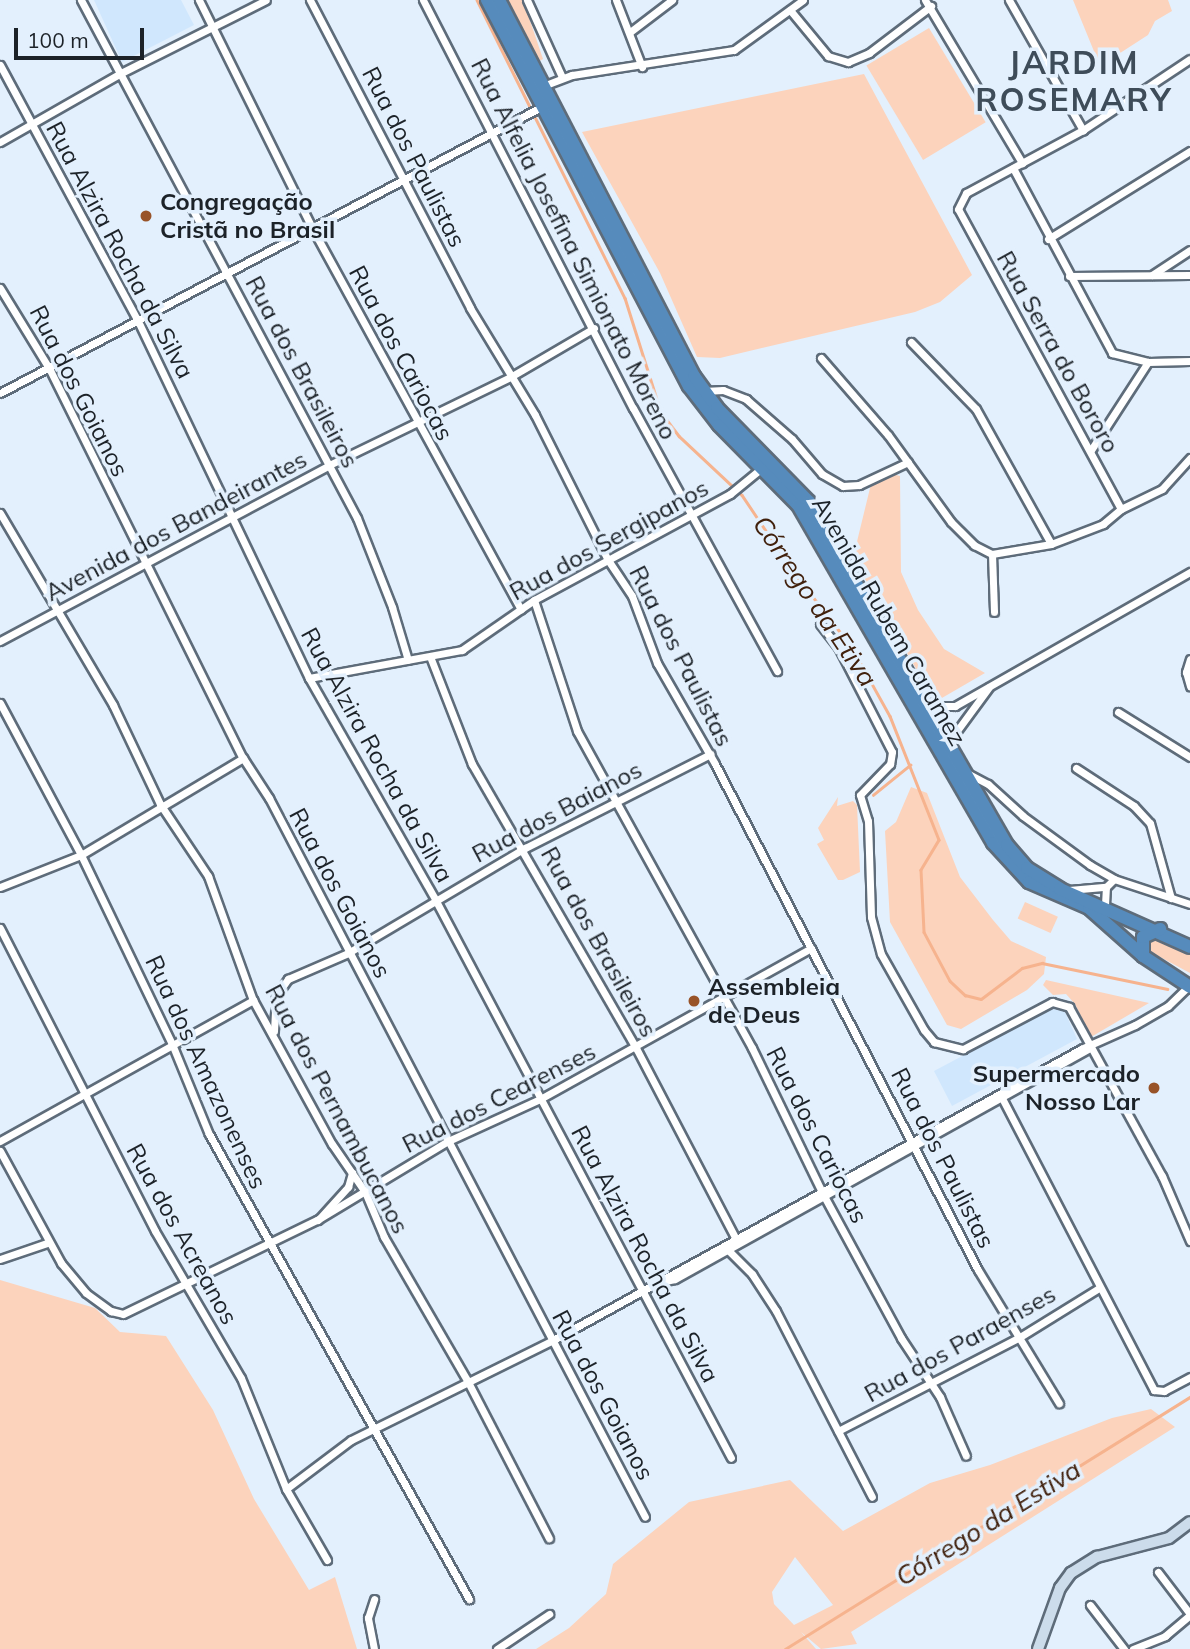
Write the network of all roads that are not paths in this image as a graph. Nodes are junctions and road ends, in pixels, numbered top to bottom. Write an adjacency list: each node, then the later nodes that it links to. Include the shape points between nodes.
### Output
1 (82, 0): 20 (street, Rua dos Brasileiros)
2 (199, 0): 15 (street, Rua dos Cariocas)
3 (267, 0): 15 (street)
4 (310, 0): 31 (street, Rua dos Paulistas)
5 (423, 0): 26 (street, Rua Alfelia Josefina Simionato Moreno)
6 (487, 0): 23 (highway, Avenida Rubem Caramez)
7 (499, 0): 22 (highway, Avenida Rubem Caramez)
8 (527, 0): 21 (street)
9 (616, 0): 16 (street)
10 (672, 0): 16 (street)
11 (803, 0): 14 (street)
12 (1009, 0): 25 (street)
13 (928, 3): 14 (street, via 869,53 848,62 828,56); 29 (street)
14 (790, 10): 19 (street, via 734,50)
15 (212, 26): 20 (street); 32 (street, Rua dos Cariocas)
16 (631, 32): 19 (street)
17 (1190, 59): 25 (street)
18 (0, 65): 24 (street, Rua Alzira Rocha da Silva)
19 (642, 67): 21 (street)
20 (121, 73): 24 (street); 35 (street, Rua dos Brasileiros)
21 (562, 77): 22 (street)
22 (543, 86): 48 (highway, Avenida Rubem Caramez)
23 (540, 107): 26 (street); 55 (highway, Avenida Rubem Caramez, via 689,386 719,425)
24 (32, 123): 27 (street); 40 (street, Rua Alzira Rocha da Silva)
25 (1083, 130): 29 (street)
26 (492, 132): 31 (street); 41 (street, Rua Alfelia Josefina Simionato Moreno)
27 (0, 142)
28 (1190, 151): 33 (street)
29 (1023, 163): 30 (street)
30 (1013, 168): 33 (street); 51 (street, Rua Serra do Bororo, via 966,193 958,214)
31 (405, 176): 32 (street); 47 (street, Rua dos Paulistas, via 470,308)
32 (311, 226): 35 (street); 50 (street, Rua dos Cariocas)
33 (1048, 239): 38 (street)
34 (1190, 250): 36 (street)
35 (226, 270): 40 (street); 54 (street, Rua dos Brasileiros)
36 (1152, 275): 37 (street); 38 (street)
37 (1190, 275)
38 (1069, 276): 45 (street, via 1112,353)
39 (0, 289): 46 (street, Rua dos Goianos)
40 (137, 319): 46 (street); 59 (street, Rua Alzira Rocha da Silva)
41 (594, 328): 47 (street, Avenida dos Bandeirantes); 58 (street, Rua Alfelia Josefina Simionato Moreno)
42 (911, 342): 60 (street, via 975,409)
43 (821, 358): 53 (street)
44 (1190, 361): 45 (street)
45 (1148, 362): 51 (street)
46 (50, 370): 49 (street); 63 (street, Rua dos Goianos)
47 (512, 376): 50 (street, Avenida dos Bandeirantes); 62 (street, Rua dos Paulistas)
48 (703, 391): 53 (street, via 723,390 746,399 792,439 822,474 843,486 859,485); 80 (highway, Avenida Rubem Caramez, via 809,502)
49 (0, 393)
50 (416, 422): 54 (street, Avenida dos Bandeirantes); 66 (street, Rua dos Cariocas)
51 (1091, 450): 56 (street, Rua Serra do Bororo)
52 (1190, 458): 56 (street, via 1162,489)
53 (908, 462): 61 (street, via 951,522 974,545)
54 (329, 465): 59 (street, Avenida dos Bandeirantes); 73 (street, Rua dos Brasileiros, via 378,567)
55 (763, 467): 58 (street, Rua dos Sergipanos, via 730,494); 106 (highway, Avenida Rubem Caramez, via 813,528 993,843 1029,882 1089,908)
56 (1121, 509): 60 (street, via 1103,524)
57 (0, 513): 67 (street, Rua dos Pernambucanos)
58 (693, 515): 62 (street, Rua dos Sergipanos); 74 (street, Rua Alfelia Josefina Simionato Moreno)
59 (232, 516): 63 (street, Avenida dos Bandeirantes); 75 (street, Rua Alzira Rocha da Silva)
60 (1051, 544): 61 (street)
61 (992, 554): 68 (street)
62 (608, 560): 65 (street, Rua dos Sergipanos); 84 (street, Rua dos Paulistas, via 632,596 657,663)
63 (144, 564): 67 (street, Avenida dos Bandeirantes); 86 (street, Rua dos Goianos)
64 (1190, 572): 76 (street)
65 (534, 600): 66 (street, Rua dos Sergipanos); 89 (street, Rua dos Cariocas, via 568,711)
66 (521, 608): 71 (street, Rua dos Sergipanos, via 479,642)
67 (58, 612): 70 (street, Avenida dos Bandeirantes); 90 (street, Rua dos Pernambucanos, via 113,705)
68 (994, 612)
69 (820, 624): 112 (street, via 838,647 893,757 860,795 868,821 871,917 881,954 923,1030 934,1042 963,1049 1052,1002 1069,1007)
70 (0, 641)
71 (430, 659): 73 (street, Rua dos Sergipanos); 91 (street, Rua dos Brasileiros, via 472,764 500,815)
72 (1190, 659): 77 (street, via 1186,672)
73 (408, 660): 75 (street, Rua dos Sergipanos)
74 (777, 671)
75 (309, 678): 98 (street, Rua Alzira Rocha da Silva)
76 (991, 685): 78 (street); 81 (street)
77 (1190, 686)
78 (962, 702): 80 (street, via 950,707); 81 (street)
79 (0, 703): 92 (street, Rua dos Amazonenses)
80 (925, 706): 83 (highway, Avenida Rubem Caramez)
81 (971, 712): 83 (street)
82 (1118, 712): 85 (street)
83 (948, 743): 88 (highway, Avenida Rubem Caramez)
84 (710, 754): 89 (street, Rua dos Baianos); 104 (street, Rua dos Paulistas)
85 (1190, 757)
86 (243, 758): 90 (street); 105 (street, Rua dos Goianos, via 269,798)
87 (1076, 768): 97 (street, via 1134,806 1150,823)
88 (964, 772): 93 (street, via 988,784 1023,817); 96 (highway, Avenida Rubem Caramez, via 1016,856)
89 (615, 801): 91 (street, Rua dos Baianos); 108 (street, Rua dos Cariocas)
90 (160, 804): 92 (street); 109 (street, Rua dos Pernambucanos, via 219,897)
91 (525, 848): 98 (street, Rua dos Baianos); 113 (street, Rua dos Brasileiros)
92 (81, 855): 94 (street); 111 (street, Rua dos Amazonenses)
93 (1114, 878): 95 (street); 97 (street)
94 (0, 887)
95 (1106, 887): 96 (street); 100 (street)
96 (1060, 889): 100 (highway, Avenida Rubem Caramez)
97 (1171, 898): 99 (street)
98 (436, 901): 105 (street, Rua dos Baianos); 115 (street, Rua Alzira Rocha da Silva)
99 (1190, 904)
100 (1105, 905): 102 (highway, Avenida Rubem Caramez)
101 (0, 928): 114 (street, Rua dos Acreanos)
102 (1160, 929): 103 (highway, Avenida Rubem Caramez); 106 (highway, via 1143,937)
103 (1190, 947)
104 (811, 948): 108 (street, Rua dos Cearenses); 119 (street, Rua dos Paulistas)
105 (348, 953): 110 (street, Rua dos Baianos, via 288,979 276,996); 117 (street, Rua dos Goianos)
106 (1143, 956): 107 (highway, Avenida Rubem Caramez)
107 (1190, 986): 112 (street, via 1168,1006)
108 (725, 998): 113 (street, Rua dos Cearenses); 123 (street, Rua dos Cariocas)
109 (253, 1000): 110 (street, Rua dos Pernambucanos); 111 (street)
110 (274, 1031): 121 (street, Rua dos Pernambucanos, via 332,1144)
111 (172, 1044): 114 (street); 128 (street, Rua dos Amazonenses, via 209,1134)
112 (1091, 1046): 116 (street); 119 (street); 126 (street, via 1162,1176)
113 (636, 1048): 115 (street, Rua dos Cearenses); 125 (street, Rua dos Brasileiros)
114 (85, 1095): 118 (street); 131 (street, Rua dos Acreanos)
115 (540, 1099): 117 (street, Rua dos Cearenses); 133 (street, Rua Alzira Rocha da Silva)
116 (1003, 1100): 119 (street); 132 (street)
117 (448, 1141): 122 (street, Rua dos Cearenses); 135 (street, Rua dos Goianos)
118 (0, 1142)
119 (914, 1144): 123 (street); 134 (street, Rua dos Paulistas, via 978,1269)
120 (0, 1151): 127 (street)
121 (352, 1173): 122 (street, Rua dos Pernambucanos); 124 (street, via 348,1187)
122 (365, 1192): 124 (street, Rua dos Cearenses); 137 (street, Rua dos Pernambucanos, via 402,1270)
123 (822, 1193): 125 (street); 138 (street, Rua dos Cariocas, via 901,1338)
124 (317, 1220): 128 (street, Rua dos Cearenses)
125 (736, 1240): 129 (street)
126 (1190, 1241)
127 (47, 1243): 130 (street); 131 (street, Rua dos Cearenses, via 86,1293 111,1311 125,1313)
128 (270, 1243): 131 (street, Rua dos Cearenses); 140 (street, Rua dos Amazonenses)
129 (725, 1246): 133 (street, via 675,1279); 141 (street, via 752,1274 776,1311)
130 (0, 1259)
131 (186, 1283): 144 (street, Rua dos Acreanos, via 241,1378)
132 (1099, 1288): 134 (street, Rua dos Paraenses); 136 (street, via 1153,1389 1164,1391)
133 (642, 1290): 135 (street); 143 (street, Rua Alzira Rocha da Silva)
134 (1020, 1337): 138 (street, Rua dos Paraenses); 139 (street, Rua dos Paulistas)
135 (555, 1339): 137 (street); 146 (street, Rua dos Goianos)
136 (1190, 1377)
137 (468, 1382): 140 (street); 148 (street, Rua dos Pernambucanos)
138 (932, 1384): 141 (street, Rua dos Paraenses); 142 (street, Rua dos Cariocas)
139 (1059, 1403)
140 (376, 1429): 144 (street, via 327,1454); 152 (street, Rua dos Amazonenses)
141 (838, 1431): 145 (street)
142 (965, 1456)
143 (731, 1458)
144 (286, 1489): 149 (street, Rua dos Acreanos)
145 (872, 1497)
146 (645, 1517)
147 (1190, 1522): 159 (street, via 1169,1538 1097,1557 1071,1573 1060,1588)
148 (549, 1538)
149 (327, 1560)
150 (1158, 1572): 155 (street)
151 (374, 1599): 157 (street, via 368,1618)
152 (468, 1599)
153 (1090, 1605): 160 (street)
154 (549, 1614): 158 (street)
155 (1190, 1614): 156 (street)
156 (1164, 1636): 161 (street); 162 (street)
157 (374, 1649)
158 (497, 1649)
159 (1038, 1649)
160 (1124, 1649)
161 (1133, 1649)
162 (1154, 1649)

